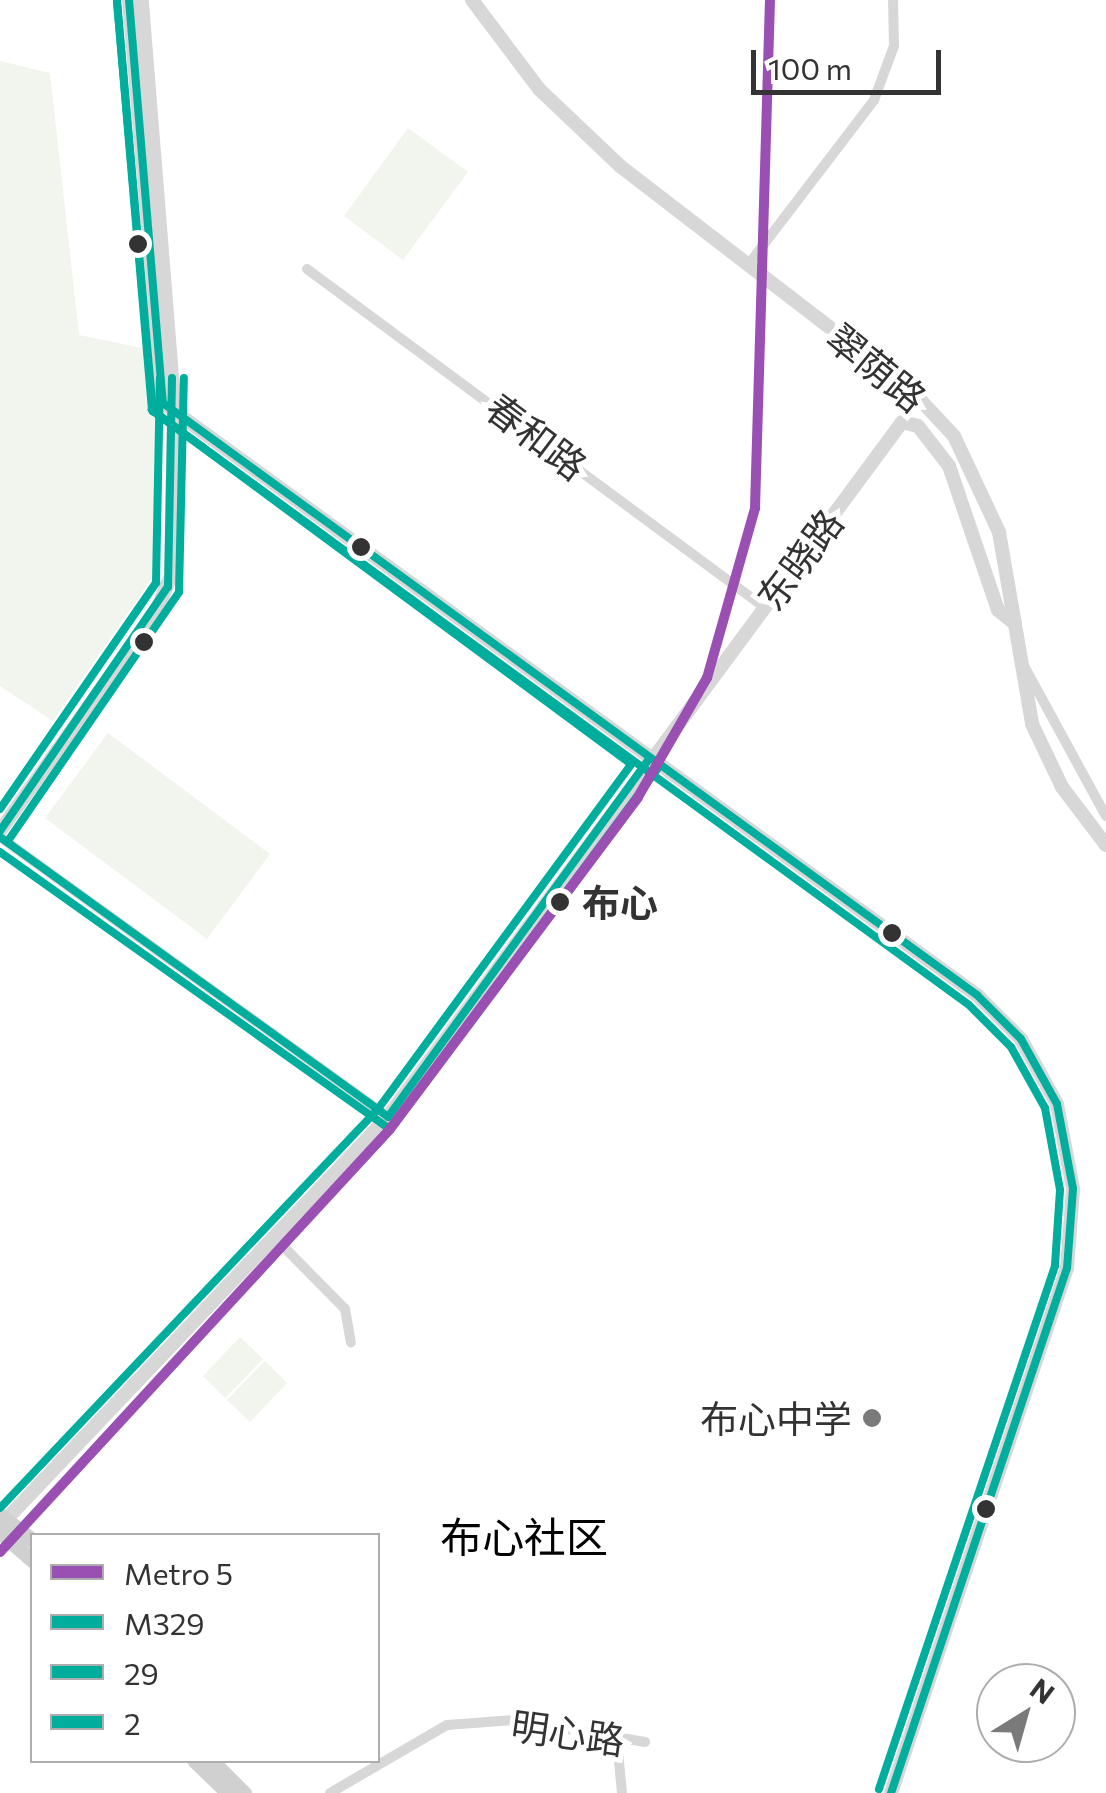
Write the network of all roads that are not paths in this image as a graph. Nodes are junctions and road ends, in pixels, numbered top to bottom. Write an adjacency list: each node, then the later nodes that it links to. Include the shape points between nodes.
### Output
1 (129, 0): 7 (street, via 160,385)
2 (142, 0): 7 (street)
3 (472, 0): 5 (street, 翠荫路, via 570,120)
4 (893, 0): 5 (street, via 894,46 874,100)
5 (748, 265): 9 (street, 翠荫路, via 912,391 954,436 999,532)
6 (308, 269): 8 (street, 春和路)
7 (173, 411): 11 (street); 13 (street, via 168,587)
8 (764, 607): 9 (street, 东晓路, via 907,421 949,466 998,610); 11 (street, 东晓路)
9 (1015, 624): 10 (street, 翠荫路)
10 (1018, 655): 12 (street); 14 (street, 翠荫路, via 1044,756)
11 (648, 761): 15 (street, 东晓路); 29 (street, via 992,1007 1039,1067 1067,1137 1067,1268)
12 (1106, 816)
13 (0, 834): 15 (street)
14 (1106, 845)
15 (388, 1116): 16 (street, 东晓路)
16 (272, 1236): 17 (street, via 344,1309); 18 (street, 东晓路)
17 (352, 1342)
18 (2, 1523): 19 (main road); 20 (main road)
19 (30, 1539)
20 (30, 1558)
21 (616, 1741): 22 (street, 明心路); 27 (street, 明心路, via 514,1720 446,1725); 28 (street)
22 (646, 1742)
23 (197, 1763): 25 (main road)
24 (214, 1763): 26 (main road)
25 (228, 1793)
26 (244, 1793)
27 (330, 1793)
28 (622, 1793)
29 (891, 1793)

